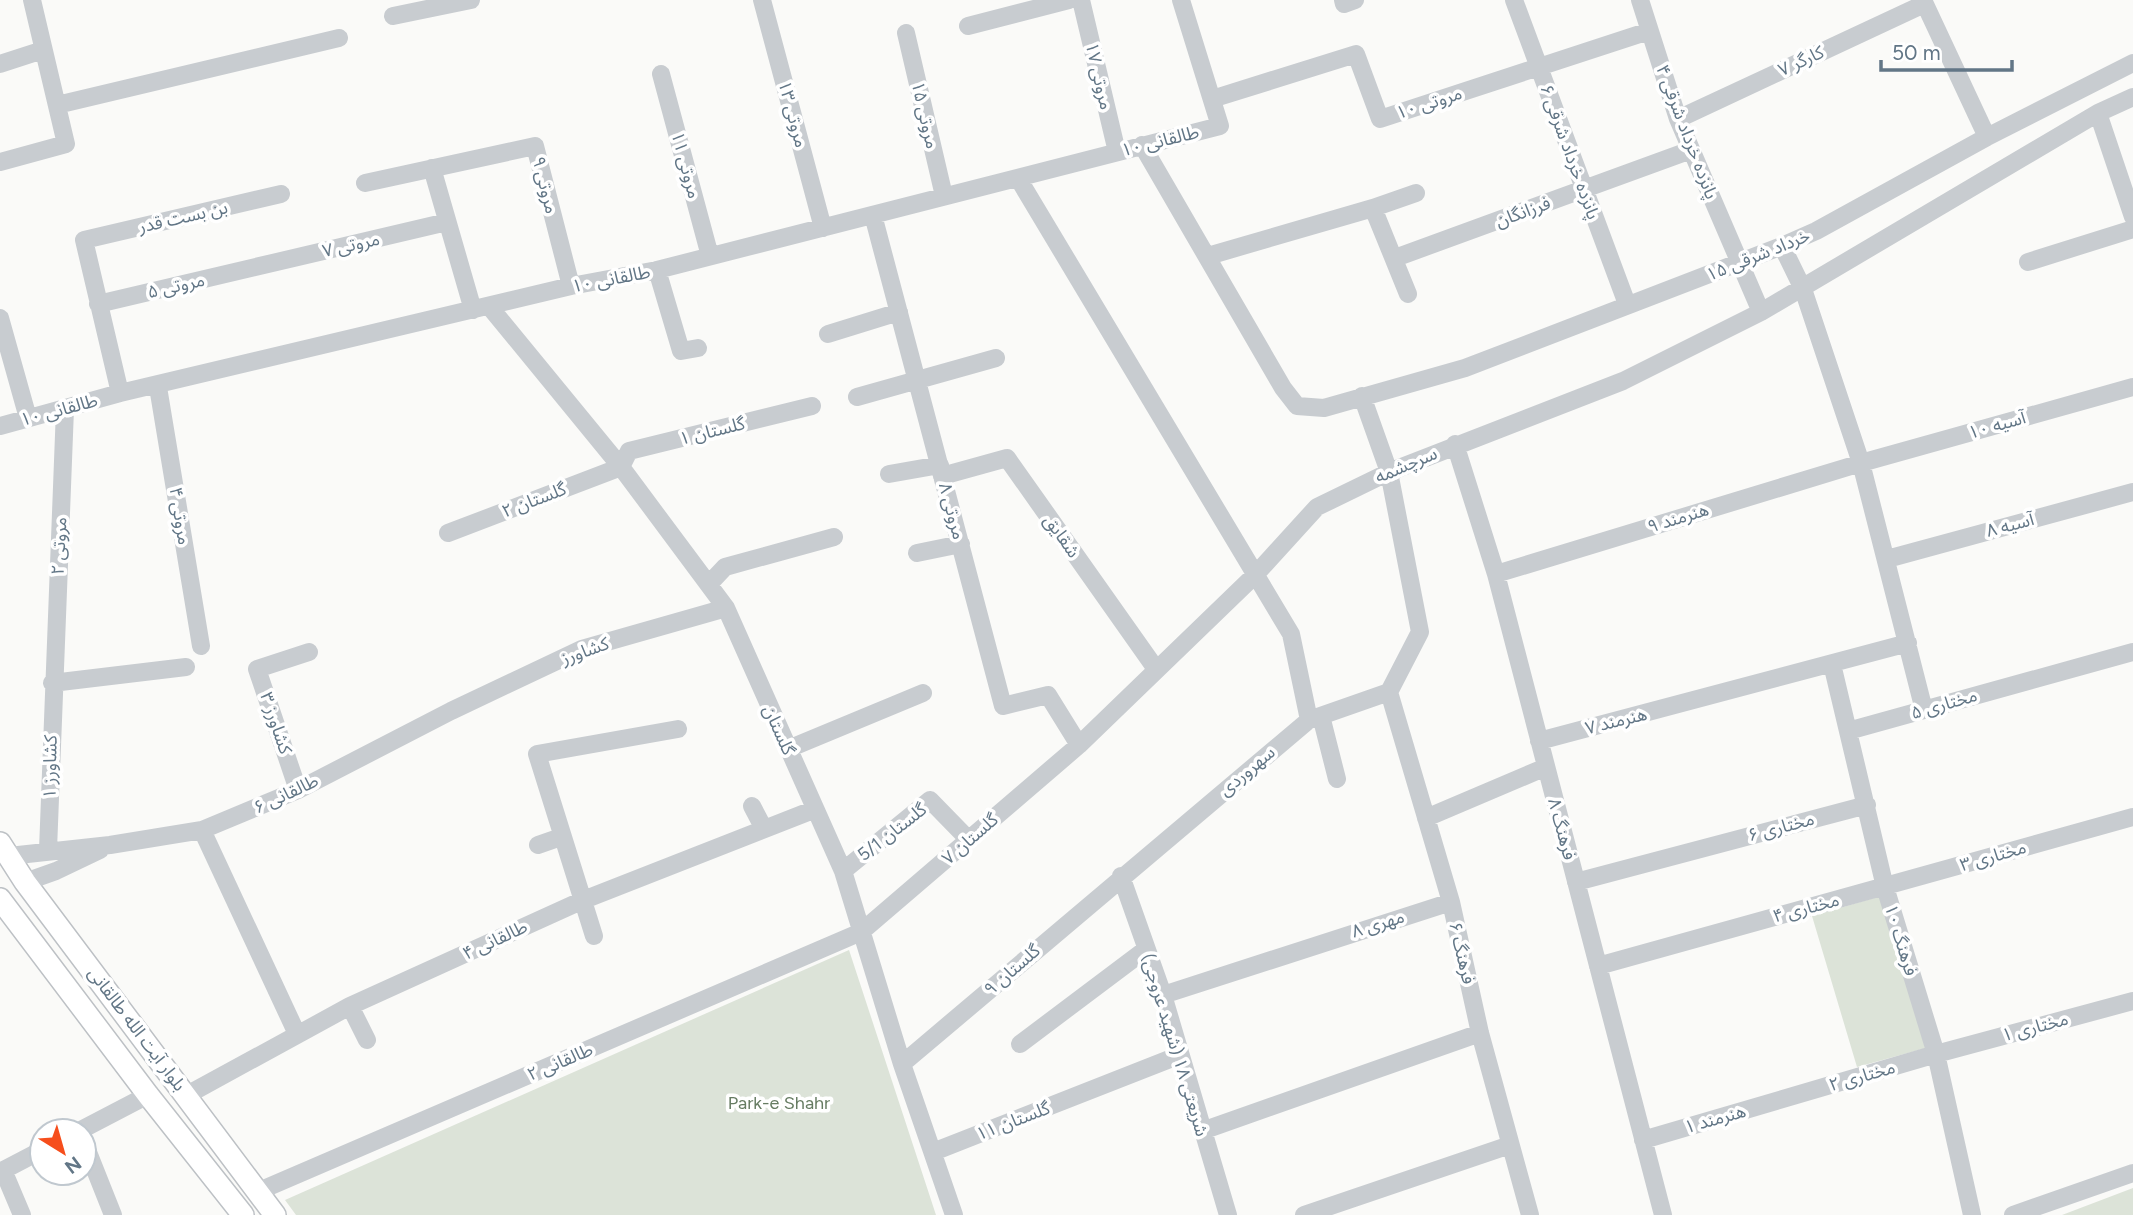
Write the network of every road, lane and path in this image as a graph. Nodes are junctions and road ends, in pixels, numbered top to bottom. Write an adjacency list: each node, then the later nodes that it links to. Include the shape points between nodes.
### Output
1 (33, 0): 17 (street)
2 (471, 0): 12 (street)
3 (762, 0): 43 (street, مروتی ۱۳)
4 (1069, 0): 13 (street)
5 (1081, 0): 30 (street, مروتی ۱۷)
6 (1181, 0): 23 (street)
7 (1343, 0): 8 (street, via 1344,4)
8 (1355, 0)
9 (1514, 0): 20 (street, پانزده خرداد شرقی ۶)
10 (1640, 0): 14 (street, پانزده خرداد شرقی ۴)
11 (1924, 2): 26 (street, کارگر ۷); 27 (street)
12 (393, 16)
13 (968, 26)
14 (1649, 31): 20 (street, مروتی ۱۰); 26 (street, پانزده خرداد شرقی ۴)
15 (906, 33): 38 (street, مروتی ۱۵)
16 (339, 38): 24 (street)
17 (43, 50): 19 (street); 24 (street)
18 (2133, 63): 27 (street, ۱۵ خرداد شرقی)
19 (0, 64)
20 (1538, 66): 23 (street, مروتی ۱۰, via 1380,119 1356,54); 35 (street, پانزده خرداد شرقی ۶)
21 (661, 74): 46 (street, مروتی ۱۱)
22 (2133, 97): 25 (street)
23 (1212, 99): 28 (street, طالقانی ۱۰, via 1220,126)
24 (57, 105): 31 (street, via 66,144)
25 (2098, 113): 41 (street); 54 (street)
26 (1678, 119): 29 (street, پانزده خرداد شرقی ۴)
27 (1987, 137): 45 (street, ۱۵ خرداد شرقی)
28 (1142, 145): 30 (street, طالقانی ۱۰); 47 (street)
29 (1691, 150): 35 (street, فرزانگان); 49 (street, پانزده خرداد شرقی ۴)
30 (1117, 152): 33 (street, طالقانی ۱۰)
31 (0, 162)
32 (432, 168): 34 (street); 42 (street); 53 (street, مروتی ۹, via 536,146)
33 (1018, 178): 38 (street, طالقانی ۱۰); 87 (street)
34 (365, 183)
35 (1584, 190): 48 (street, فرزانگان); 57 (street, پانزده خرداد شرقی ۶)
36 (1416, 193): 39 (street)
37 (281, 194): 56 (street, بن بست قدر, via 84,240)
38 (944, 196): 40 (street, طالقانی ۱۰)
39 (1373, 208): 47 (street); 48 (street)
40 (873, 215): 43 (street, طالقانی ۱۰); 59 (street, مروتی ۸)
41 (2133, 217)
42 (447, 222): 51 (street, مروتی ۷); 58 (street)
43 (823, 228): 46 (street, طالقانی ۱۰)
44 (2133, 229): 50 (street)
45 (1782, 246): 49 (street, ۱۵ خرداد شرقی); 54 (street)
46 (710, 256): 52 (street, طالقانی ۱۰)
47 (1208, 256): 69 (street, via 1297,406 1324,408)
48 (1395, 258): 55 (street)
49 (1740, 262): 57 (street, ۱۵ خرداد شرقی); 60 (street, پانزده خرداد شرقی ۴)
50 (2028, 262)
51 (255, 268): 56 (street, مروتی ۵)
52 (657, 270): 53 (street, طالقانی ۱۰); 63 (street, via 681,351)
53 (571, 286): 58 (street, طالقانی ۱۰)
54 (1803, 289): 60 (street, سرچشمه); 76 (street)
55 (1408, 294)
56 (98, 304): 68 (street)
57 (1627, 304): 69 (street, ۱۵ خرداد شرقی, via 1465,368)
58 (481, 308): 66 (street, طالقانی ۱۰); 77 (street, گلستان)
59 (899, 312): 62 (street); 65 (street, مروتی ۸)
60 (1761, 312): 75 (street, سرچشمه, via 1623,381)
61 (0, 318): 73 (street)
62 (828, 334)
63 (698, 348)
64 (996, 358): 65 (street)
65 (917, 380): 70 (street); 78 (street, مروتی ۸)
66 (158, 387): 68 (street, طالقانی ۱۰); 92 (street, مروتی ۴)
67 (2133, 387): 76 (street, آسیه ۱۰)
68 (120, 393): 72 (street, طالقانی ۱۰)
69 (1362, 396): 79 (street)
70 (857, 397)
71 (812, 406): 77 (street, گلستان ۱, via 629,451)
72 (65, 409): 73 (street, طالقانی ۱۰); 98 (street, مروتی ۲)
73 (27, 418): 74 (street, طالقانی ۱۰)
74 (0, 426)
75 (1455, 444): 79 (street, سرچشمه); 88 (street, فرهنگ ۸)
76 (1861, 463): 86 (street); 88 (street, هنرمند ۹)
77 (621, 467): 82 (street, گلستان ۲); 89 (street, گلستان)
78 (941, 471): 80 (street); 84 (street, مروتی ۸); 97 (street, شقایق, via 1007,458)
79 (1389, 472): 87 (street, سرچشمه, via 1317,507); 100 (street, via 1420,632)
80 (889, 474)
81 (2133, 492): 86 (street, آسیه ۸)
82 (448, 533)
83 (834, 537): 89 (street, via 725,567)
84 (961, 544): 85 (street); 107 (street, مروتی ۸, via 1003,706 1048,695)
85 (917, 553)
86 (1887, 559): 91 (street)
87 (1256, 573): 97 (street, سرچشمه); 103 (street, via 1291,634)
88 (1496, 574): 106 (street, فرهنگ ۸)
89 (709, 584): 90 (street, گلستان)
90 (726, 608): 102 (street, کشاورز, via 582,649); 108 (street, گلستان)
91 (1908, 643): 95 (street, هنرمند ۷); 101 (street)
92 (201, 646)
93 (309, 652): 111 (street, کشاورز ۳, via 257,669)
94 (2133, 652): 101 (street, مختاری ۵)
95 (1832, 664): 105 (street, فرهنگ ۱۰); 106 (street, هنرمند ۷)
96 (187, 667): 98 (street)
97 (1156, 669): 107 (street, سرچشمه)
98 (52, 683): 123 (street, کشاورز ۱)
99 (923, 692): 108 (street)
100 (1389, 692): 103 (street, سهروردی); 116 (street, فرهنگ ۶)
101 (1924, 710): 105 (street, مختاری ۵)
102 (451, 711): 111 (street, طالقانی ۶)
103 (1315, 718): 110 (street); 126 (street, سهروردی)
104 (678, 729): 119 (street, via 537,754)
105 (1848, 731): 112 (street, فرهنگ ۱۰)
106 (1539, 741): 109 (street, فرهنگ ۸)
107 (1079, 745): 120 (street, گلستان ۷)
108 (788, 749): 114 (street, گلستان)
109 (1546, 767): 116 (street); 128 (street, فرهنگ ۸)
110 (1337, 779)
111 (298, 790): 118 (street, طالقانی ۶)
112 (1867, 805): 128 (street, مختاری ۶); 130 (street, فرهنگ ۱۰)
113 (752, 806): 117 (street)
114 (813, 810): 117 (street, طالقانی ۴); 125 (street, گلستان)
115 (2133, 817): 130 (street, مختاری ۳)
116 (1426, 818): 133 (street, فرهنگ ۶)
117 (764, 829): 132 (street, طالقانی ۴)
118 (202, 830): 121 (street, طالقانی ۶); 143 (street)
119 (561, 837): 122 (street); 132 (street)
120 (970, 840): 125 (street, گلستان 5/1, via 930,800); 134 (street, گلستان ۷)
121 (110, 845): 123 (street, طالقانی ۶); 127 (street, طالقانی ۶)
122 (538, 845)
123 (48, 850): 124 (street, طالقانی ۶)
124 (3, 852): 127 (main road, بلوار آیت الله طالقانی)
125 (843, 871): 134 (street, گلستان)
126 (1121, 876): 136 (street, شریعتی ۱۸ (شهید عروجی)); 149 (street, گلستان ۹)
127 (25, 881): 129 (main road); 141 (main road, بلوار آیت الله طالقانی)
128 (1576, 882): 137 (street, فرهنگ ۸)
129 (0, 885)
130 (1885, 887): 137 (street, مختاری ۴); 147 (street, فرهنگ ۱۰)
131 (0, 899): 144 (main road, بلوار آیت الله طالقانی)
132 (580, 901): 135 (street); 140 (street, طالقانی ۴)
133 (1451, 902): 138 (street, مهری ۸); 142 (street, فرهنگ ۶)
134 (861, 932): 149 (street, گلستان); 162 (street, طالقانی ۲)
135 (594, 936)
136 (1145, 950): 138 (street, شریعتی ۱۸ (شهید عروجی)); 146 (street)
137 (1598, 966): 155 (street, فرهنگ ۸)
138 (1163, 995): 148 (street, شریعتی ۱۸ (شهید عروجی))
139 (2133, 1001): 147 (street, مختاری ۱)
140 (350, 1006): 143 (street, طالقانی ۴); 145 (street)
141 (129, 1021): 144 (main road, via 122,1018 113,1023); 151 (main road, بلوار آیت الله طالقانی)
142 (1480, 1033): 154 (street); 156 (street, فرهنگ ۶)
143 (297, 1034): 151 (street, طالقانی ۴)
144 (105, 1038): 150 (main road, بلوار آیت الله طالقانی)
145 (367, 1040)
146 (1020, 1044)
147 (1936, 1054): 152 (street, مختاری ۲); 172 (street, فرهنگ ۱۰)
148 (1180, 1055): 154 (street, شریعتی ۱۸ (شهید عروجی)); 157 (street, گلستان ۱۱)
149 (902, 1064): 157 (street, گلستان)
150 (148, 1095): 153 (street); 165 (main road, بلوار آیت الله طالقانی)
151 (187, 1095): 162 (main road, بلوار آیت الله طالقانی)
152 (1787, 1097): 155 (street, هنرمند ۱)
153 (98, 1121)
154 (1202, 1131): 168 (street, شریعتی ۱۸ (شهید عروجی))
155 (1643, 1140): 171 (street, فرهنگ ۸)
156 (1510, 1145): 169 (street); 170 (street, فرهنگ ۶)
157 (933, 1152): 167 (street, گلستان)
158 (28, 1157): 159 (street)
159 (1, 1171): 163 (street)
160 (2133, 1173): 173 (street)
161 (98, 1177): 164 (street)
162 (259, 1191): 166 (main road, بلوار آیت الله طالقانی)
163 (22, 1215)
164 (113, 1215)
165 (243, 1215)
166 (275, 1215)
167 (954, 1215)
168 (1228, 1215)
169 (1304, 1215)
170 (1530, 1215)
171 (1663, 1215)
172 (1972, 1215)
173 (2013, 1215)

